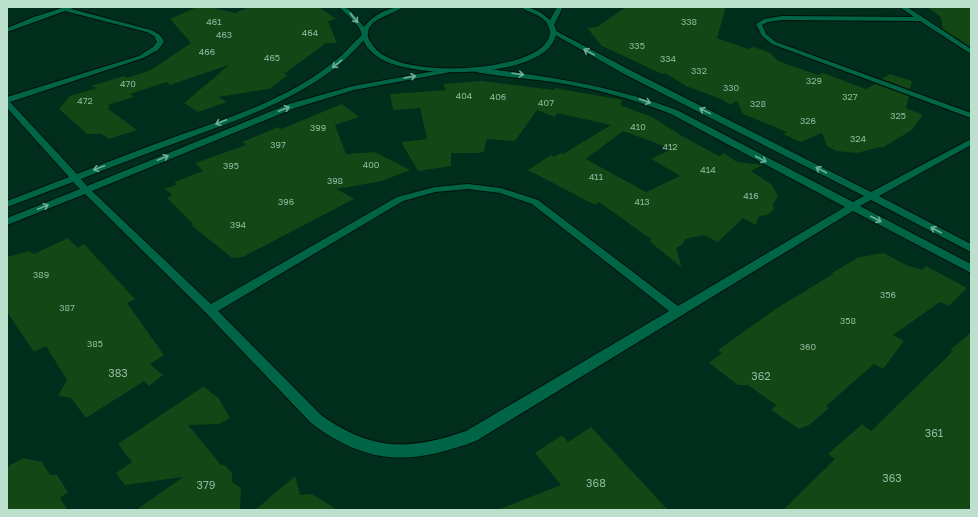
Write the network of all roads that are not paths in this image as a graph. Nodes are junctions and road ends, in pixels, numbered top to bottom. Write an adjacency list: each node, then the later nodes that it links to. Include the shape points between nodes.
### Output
1 (72, 7): 7 (street)
2 (342, 7): 12 (street, one-way to 12, via 348,11)
3 (400, 7): 12 (street, via 371,22)
4 (524, 7): 9 (street, via 540,14)
5 (560, 7): 9 (street)
6 (903, 7): 8 (street)
7 (64, 9): 10 (street); 16 (street, via 150,31 160,37 161,42 158,47 141,57)
8 (920, 19): 13 (street); 17 (street, via 782,18 766,20 759,24 761,32 774,43)
9 (551, 24): 11 (street)
10 (7, 30)
11 (554, 32): 14 (street, via 552,42 527,59); 21 (street, one-way to 11, via 626,72)
12 (364, 34): 15 (street, via 367,46 378,55 396,63); 19 (street, one-way to 19, via 346,57 333,68 296,90)
13 (971, 52)
14 (479, 70): 15 (street); 23 (street, one-way to 23, via 583,84 652,103 674,112)
15 (446, 71): 20 (street, one-way to 15, via 224,132 322,96)
16 (7, 101): 19 (street)
17 (971, 116)
18 (971, 142): 21 (street)
19 (75, 178): 20 (street); 22 (street)
20 (86, 190): 24 (street, one-way to 20); 27 (street)
21 (870, 197): 23 (street); 25 (street, one-way to 21)
22 (7, 204)
23 (852, 207): 26 (street, one-way to 26); 28 (street)
24 (7, 222)
25 (971, 248)
26 (971, 268)
27 (210, 310): 28 (street, via 400,198 432,189 459,186 499,189 535,202); 28 (street, via 316,419 332,432 351,442 374,449 398,451 430,449 471,436)
28 (678, 312)

